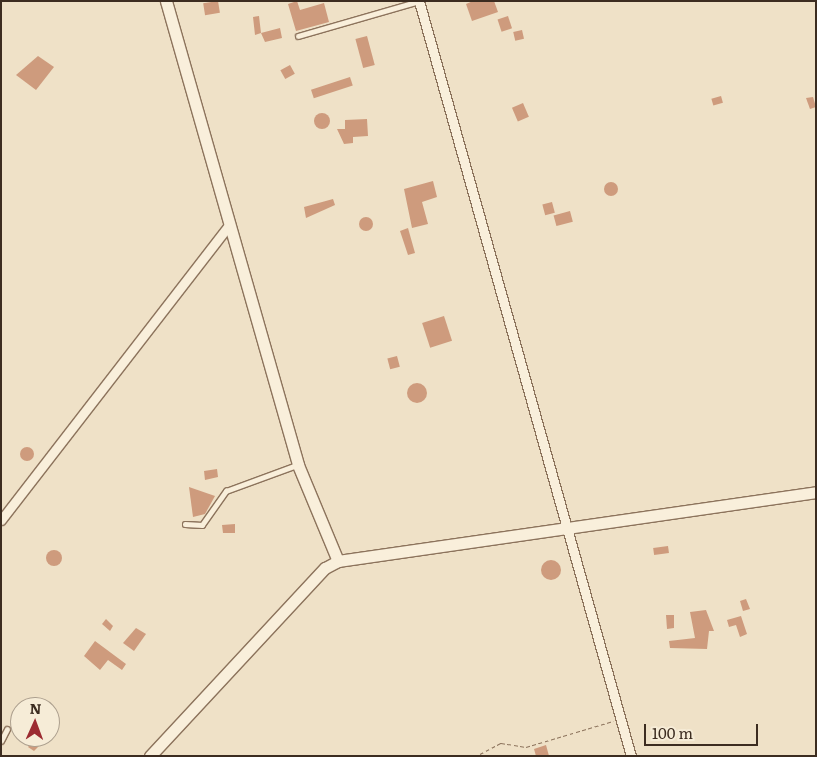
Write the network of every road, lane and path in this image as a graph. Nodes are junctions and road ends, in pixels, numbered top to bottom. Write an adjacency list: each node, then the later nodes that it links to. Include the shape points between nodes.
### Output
1 (166, 1): 4 (street)
2 (419, 1): 3 (lane); 9 (street)
3 (298, 36)
4 (228, 226): 5 (street); 7 (street)
5 (298, 465): 8 (lane, via 226,491 202,525); 10 (street)
6 (816, 492): 9 (street)
7 (2, 518)
8 (185, 524)
9 (566, 526): 10 (street); 11 (street)
10 (338, 561): 15 (street, via 326,568)
11 (621, 718): 14 (path, via 526,747 501,743); 16 (street)
12 (7, 730): 13 (lane)
13 (1, 741)
14 (480, 754)
15 (150, 756)
16 (632, 756)

